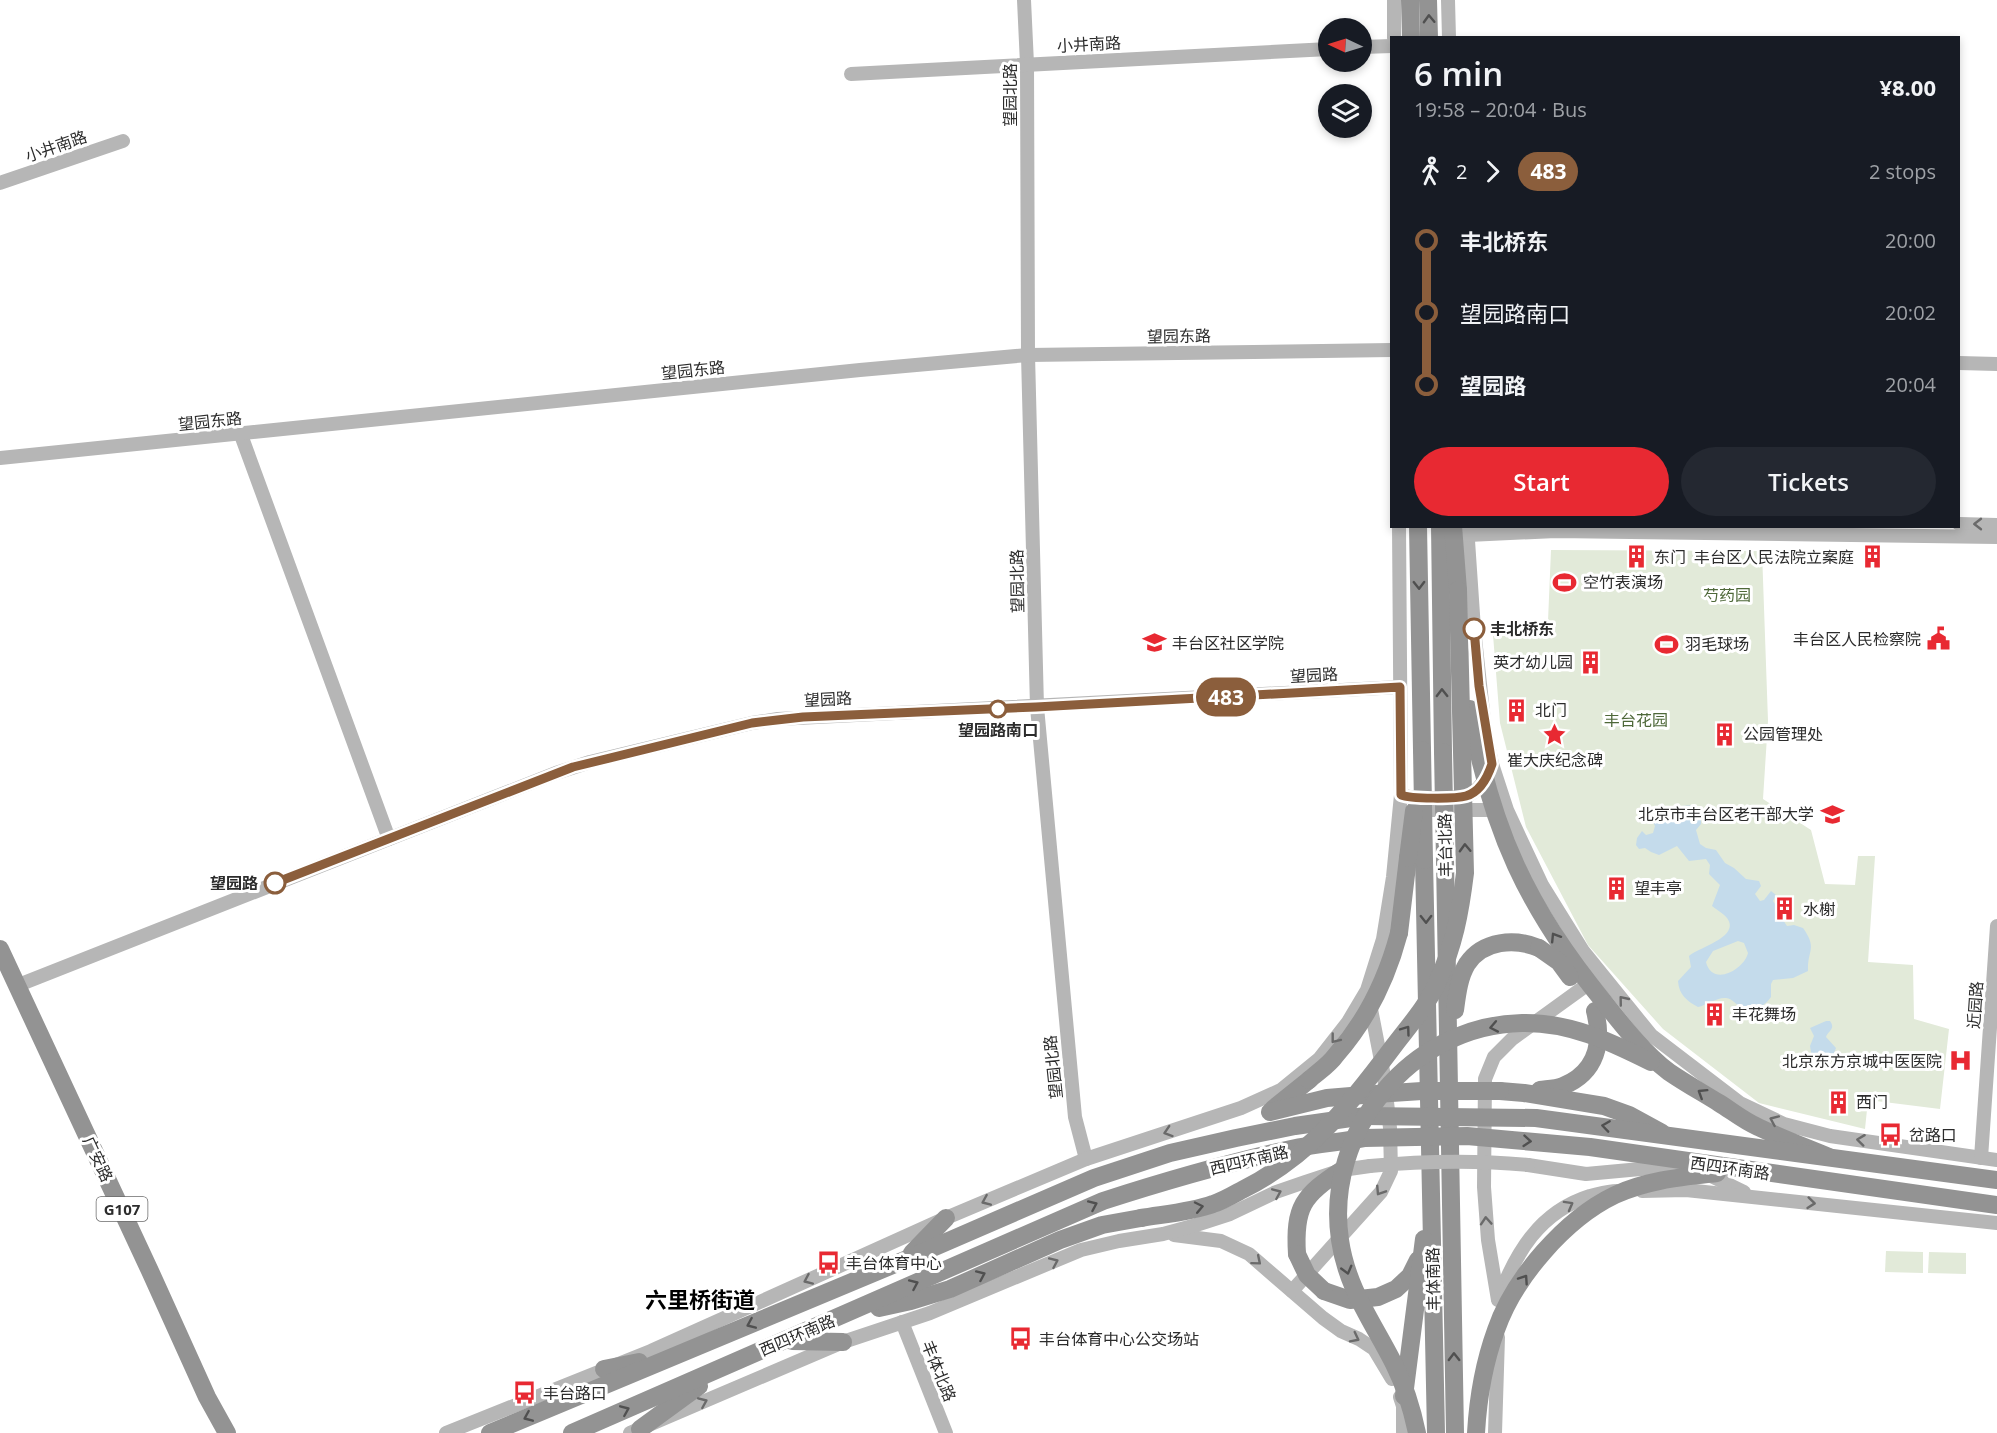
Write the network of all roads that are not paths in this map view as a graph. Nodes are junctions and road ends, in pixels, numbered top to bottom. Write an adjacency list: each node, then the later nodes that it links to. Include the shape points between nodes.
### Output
1 (1024, 0): 13 (street, 望园北路)
2 (1394, 0): 6 (street)
3 (1410, 0): 7 (highway)
4 (1428, 0): 8 (highway, one-way to 4)
5 (1447, 3): 9 (street)
6 (1394, 36)
7 (1411, 36)
8 (1429, 36)
9 (1449, 36)
10 (1390, 46): 11 (street)
11 (1372, 47)
12 (1318, 50): 13 (street, 小井南路)
13 (1027, 64): 14 (street, 小井南路); 18 (street, 望园北路)
14 (850, 74)
15 (123, 141): 16 (street, 小井南路)
16 (0, 183)
17 (1390, 350): 18 (street, 望园东路)
18 (1028, 355): 21 (street, 望园东路, via 860,369); 32 (street, 望园北路)
19 (1960, 363): 20 (street)
20 (1997, 364)
21 (241, 435): 22 (street, 望园东路); 37 (street)
22 (0, 458)
23 (1960, 524): 24 (street, one-way to 23)
24 (1997, 525)
25 (1399, 528): 31 (street)
26 (1418, 528): 38 (highway, one-way to 38, bridge, via 1422,750)
27 (1440, 528): 44 (highway, 丰台北路, one-way to 27, bridge)
28 (1463, 529): 29 (street); 30 (highway); 33 (street, via 1479,686)
29 (1997, 537)
30 (1458, 590): 45 (highway, one-way to 30, bridge, via 1627,1030 1557,942 1506,846 1477,750); 72 (highway, one-way to 30, bridge, via 940,1292 1102,1225 1213,1204 1287,1164 1319,1138 1349,1104 1436,986 1461,914 1465,873)
31 (1400, 687): 32 (street, 望园路); 34 (street)
32 (1036, 707): 37 (street, 望园路, via 803,717 752,723 573,767); 56 (street, 望园北路, via 1075,1117)
33 (1492, 764): 34 (street, via 1482,785 1467,796); 35 (street)
34 (1401, 795): 36 (street)
35 (1507, 810): 36 (street); 41 (street, via 1542,885)
36 (1400, 812): 43 (street, via 1383,939)
37 (389, 839): 42 (street, 望园路)
38 (1416, 859): 47 (highway, bridge, via 1391,964 1376,997 1335,1057); 48 (highway, 丰台北路, one-way to 48)
39 (1997, 926): 55 (street, 近园路)
40 (0, 949): 42 (highway, 广安路 / G107)
41 (1602, 974): 51 (street, one-way to 41, via 1784,1124 1740,1103 1651,1035); 71 (street, one-way to 41, via 1484,1186 1485,1079 1494,1057 1512,1039)
42 (16, 986): 83 (highway, 广安路 / G107)
43 (1367, 990): 56 (street, one-way to 56, via 1319,1059 1281,1090 1241,1108); 70 (street, one-way to 70, via 1384,1076 1391,1171 1381,1192)
44 (1448, 1059): 46 (highway, bridge, via 1458,988 1467,965 1494,944 1525,942 1539,948 1559,962 1595,1011 1598,1049 1580,1076 1562,1086); 49 (highway, 丰台北路)
45 (1668, 1071): 54 (highway, one-way to 45, bridge, via 1756,1127); 89 (highway, one-way to 89, bridge, via 1586,1032 1520,1023 1461,1035 1438,1047 1392,1081 1371,1106 1345,1162 1338,1200 1340,1240 1348,1276 1404,1386)
46 (1524, 1093): 47 (highway, bridge, via 1422,1091 1363,1095 1328,1098); 50 (highway, via 1604,1106)
47 (1270, 1112): 52 (highway)
48 (1430, 1125): 62 (highway, 丰体南路)
49 (1449, 1128): 80 (highway, 丰体南路, one-way to 49)
50 (1662, 1133): 53 (street, 西四环南路)
51 (1830, 1136): 53 (street); 55 (street, one-way to 51)
52 (1236, 1138): 54 (highway, 西四环南路, one-way to 52, bridge, via 1536,1118 1365,1116); 69 (highway, 西四环南路, via 1170,1153 1094,1178)
53 (1739, 1145): 61 (street, 西四环南路)
54 (1829, 1157): 61 (highway, 西四环南路, bridge)
55 (1981, 1158): 57 (street)
56 (1086, 1159): 65 (street, one-way to 65)
57 (1997, 1160)
58 (1690, 1165): 59 (street, 西四环南路, bridge, via 1586,1174 1528,1165 1417,1161); 63 (street, 西四环南路); 64 (street, 西四环南路)
59 (1342, 1170): 67 (street, 西四环南路, one-way to 59, via 1230,1214 1276,1192); 68 (highway, bridge, via 1320,1184 1303,1203 1295,1227 1297,1254 1307,1275 1324,1291 1350,1300 1378,1297 1396,1289 1410,1276)
60 (1743, 1170): 64 (highway, 西四环南路, bridge); 72 (highway, 西四环南路, one-way to 60, bridge, via 1103,1201 1178,1177 1293,1149 1364,1138 1467,1136 1590,1147); 90 (highway, one-way to 60, bridge, via 1478,1400 1496,1329 1527,1274 1566,1230 1591,1209 1636,1187)
61 (1997, 1180)
62 (1432, 1183): 68 (highway); 81 (highway, 丰体南路)
63 (1753, 1197): 66 (street, 西四环南路, one-way to 66); 71 (street, one-way to 63, via 1510,1267 1532,1234 1555,1213 1580,1199 1609,1191 1686,1190)
64 (1997, 1205)
65 (946, 1218): 69 (highway); 78 (street, one-way to 78)
66 (1997, 1223)
67 (1163, 1234): 70 (street, one-way to 70, via 1212,1239 1236,1246); 73 (street, 西四环南路, one-way to 67, via 1082,1250)
68 (1422, 1253): 79 (highway)
69 (907, 1259): 76 (highway, 西四环南路, one-way to 76)
70 (1292, 1291): 79 (street, one-way to 79, via 1341,1331 1374,1349)
71 (1498, 1299): 91 (street)
72 (845, 1315): 74 (highway, 西四环南路)
73 (902, 1322): 75 (street, 西四环南路); 87 (street, 丰体北路)
74 (784, 1341): 75 (highway); 77 (highway, 西四环南路)
75 (843, 1342): 82 (street, 西四环南路, one-way to 75)
76 (679, 1354): 78 (highway); 85 (highway, 西四环南路, one-way to 85)
77 (728, 1365): 82 (highway); 86 (highway, 西四环南路, one-way to 77)
78 (604, 1369): 84 (street)
79 (1403, 1406): 88 (street)
80 (1455, 1424)
81 (1436, 1425)
82 (635, 1431)
83 (227, 1433)
84 (446, 1433)
85 (490, 1433)
86 (572, 1433)
87 (946, 1433)
88 (1403, 1433)
89 (1417, 1433)
90 (1476, 1433)
91 (1495, 1433)

